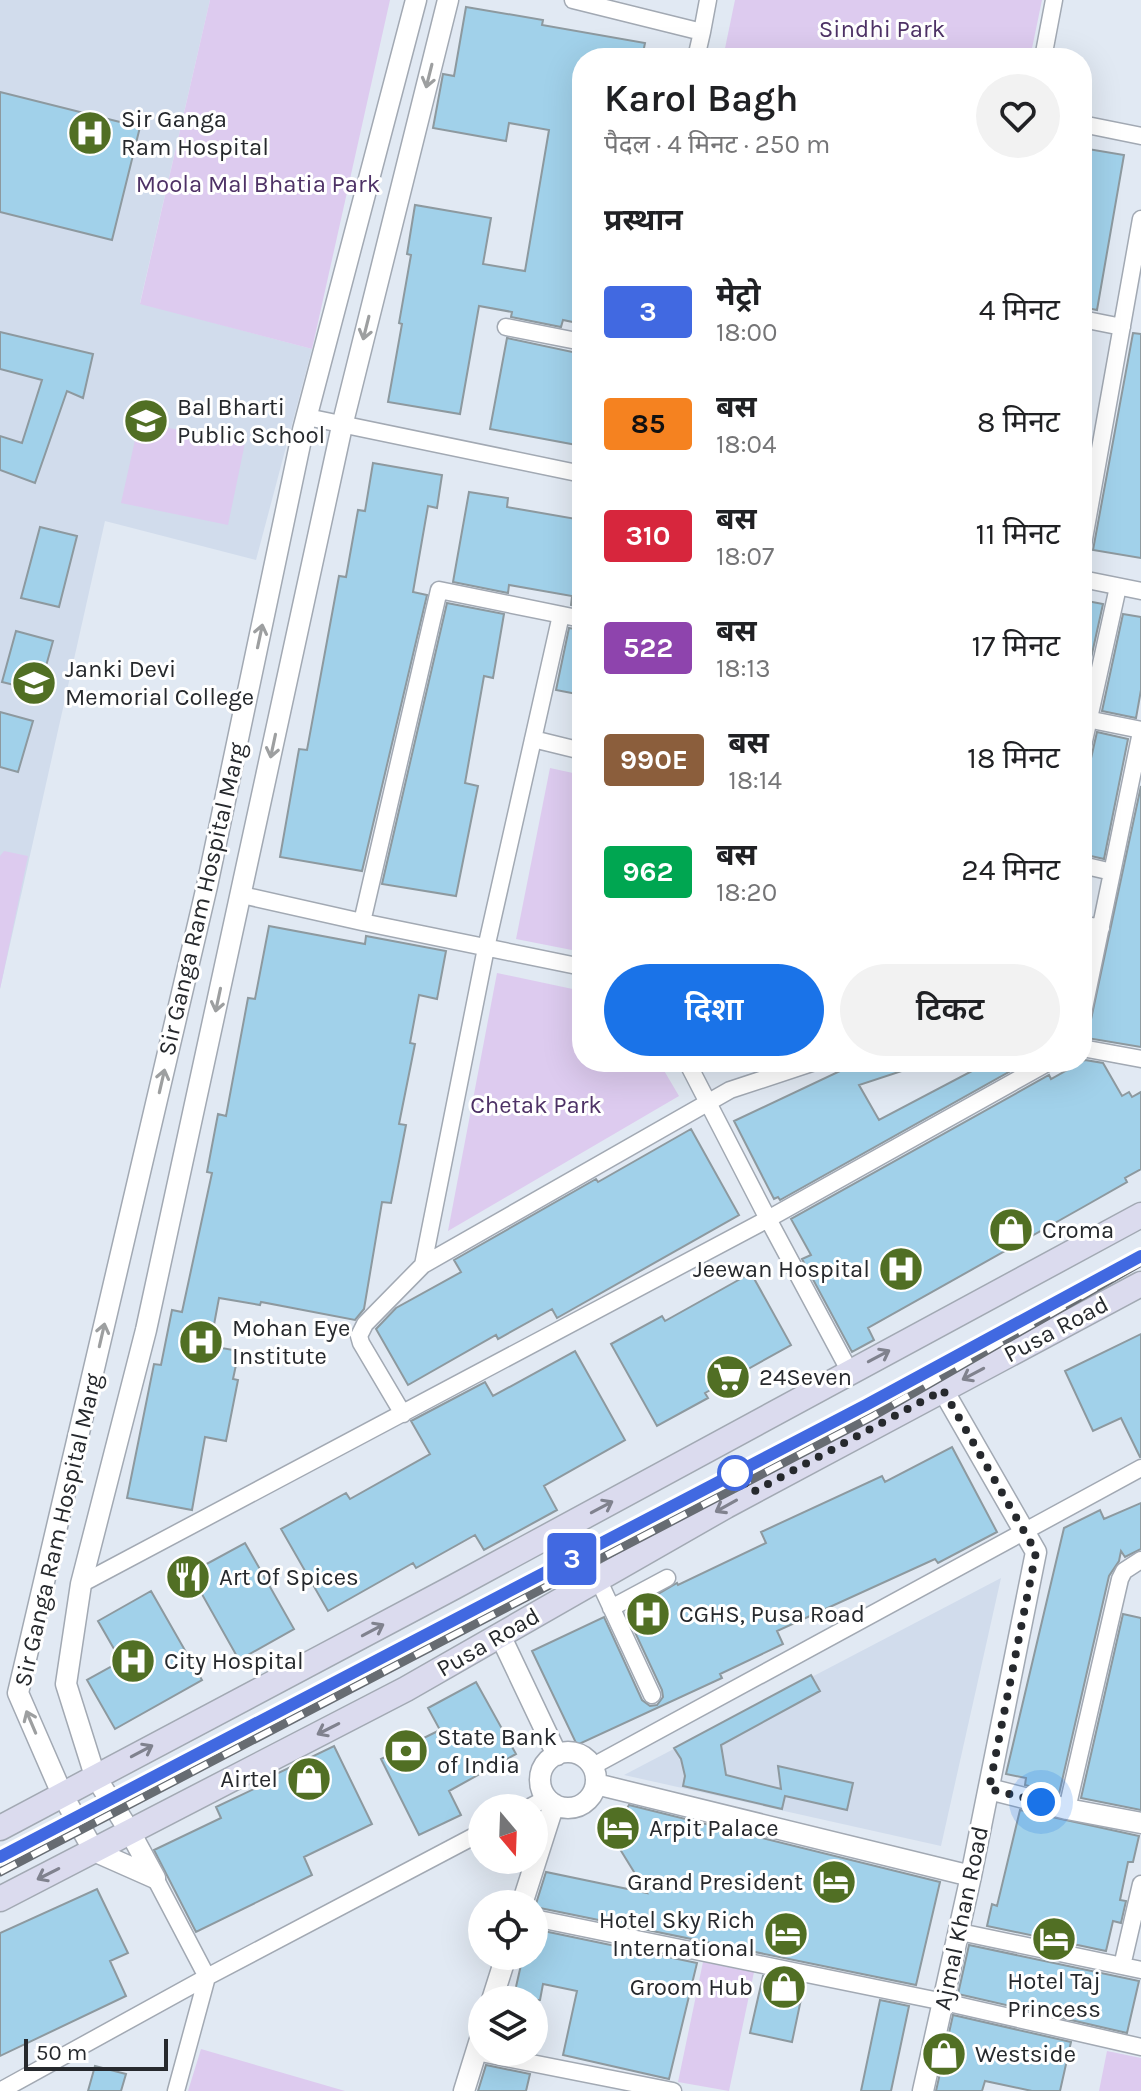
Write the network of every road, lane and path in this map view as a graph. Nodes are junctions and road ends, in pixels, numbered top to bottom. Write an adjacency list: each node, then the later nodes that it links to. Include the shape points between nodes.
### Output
1 (416, 0): 16 (street, Sir Ganga Ram Hospital Marg)
2 (448, 0): 17 (street, Sir Ganga Ram Hospital Marg, one-way to 17)
3 (573, 0): 6 (street)
4 (708, 0): 6 (street)
5 (1054, 0): 8 (street)
6 (702, 32): 7 (street)
7 (698, 48)
8 (1045, 48)
9 (1092, 126): 10 (street)
10 (1141, 136)
11 (1141, 219): 14 (street)
12 (1092, 321): 14 (street)
13 (506, 327): 15 (street)
14 (1122, 327): 19 (street)
15 (572, 340)
16 (307, 417): 17 (street); 32 (street, Sir Ganga Ram Hospital Marg, one-way to 16)
17 (342, 426): 18 (street); 33 (street, Sir Ganga Ram Hospital Marg, one-way to 33)
18 (572, 472)
19 (1092, 494)
20 (1092, 581): 21 (street)
21 (1118, 587): 22 (street); 25 (street)
22 (1141, 591)
23 (561, 615): 24 (street); 28 (street); 34 (street, via 439,590)
24 (572, 617)
25 (1092, 693)
26 (1092, 719): 27 (street)
27 (1141, 731): 31 (street)
28 (533, 739): 29 (street); 37 (street)
29 (572, 749)
30 (1092, 867): 31 (street)
31 (1112, 872): 36 (street)
32 (207, 886): 33 (street); 66 (street, Sir Ganga Ram Hospital Marg, one-way to 32, via 18,1693)
33 (242, 895): 34 (street); 58 (street, Sir Ganga Ram Hospital Marg, one-way to 58, via 146,1330)
34 (362, 922): 37 (street)
35 (1092, 926): 36 (street)
36 (1101, 928): 39 (street)
37 (486, 948): 38 (street); 48 (street)
38 (572, 965)
39 (1092, 971)
40 (1092, 1050): 41 (street)
41 (1141, 1059)
42 (693, 1072): 45 (street)
43 (782, 1072): 45 (street)
44 (1031, 1072): 47 (street)
45 (710, 1103): 47 (street); 48 (street)
46 (1141, 1215): 50 (main road, one-way to 46)
47 (768, 1219): 50 (street); 52 (street)
48 (423, 1265): 52 (street, via 359,1336)
49 (1141, 1284): 51 (main road, Pusa Road, one-way to 51)
50 (850, 1372): 64 (main road, one-way to 50)
51 (943, 1390): 54 (street, Ajmal Khan Road); 57 (main road, Pusa Road, one-way to 57)
52 (403, 1414): 58 (street)
53 (1141, 1468): 54 (street)
54 (1025, 1533): 63 (street); 65 (street, Ajmal Khan Road, via 1036,1552)
55 (1141, 1560): 68 (street, via 1120,1579)
56 (667, 1578): 59 (street)
57 (598, 1579): 59 (street); 60 (main road, Pusa Road)
58 (81, 1584): 64 (street, Sir Ganga Ram Hospital Marg, via 66,1684)
59 (611, 1608): 61 (street)
60 (500, 1635): 62 (street); 71 (main road, Pusa Road, one-way to 71)
61 (652, 1695)
62 (557, 1755): 63 (street, via 580,1754); 67 (street, via 541,1771 542,1790)
63 (595, 1775): 67 (street, via 588,1800 581,1805 572,1808); 74 (street)
64 (95, 1776): 66 (main road); 71 (street, Sir Ganga Ram Hospital Marg)
65 (989, 1789): 68 (street); 74 (street, Ajmal Khan Road)
66 (62, 1794): 70 (main road); 73 (street, Sir Ganga Ram Hospital Marg)
67 (550, 1801): 77 (street)
68 (1067, 1809): 69 (street)
69 (1141, 1823)
70 (0, 1828)
71 (130, 1832): 73 (main road, Pusa Road); 75 (street, Sir Ganga Ram Hospital Marg)
72 (468, 1839): 83 (street)
73 (94, 1851): 75 (street); 78 (main road, Pusa Road, one-way to 78)
74 (971, 1876): 80 (street, Ajmal Khan Road)
75 (155, 1878): 83 (street)
76 (1141, 1884): 81 (street)
77 (526, 1890)
78 (0, 1899)
79 (548, 1921): 84 (street)
80 (960, 1932): 81 (street); 84 (street, Ajmal Khan Road)
81 (1122, 1966): 82 (street)
82 (1141, 1970)
83 (207, 1977): 88 (street); 89 (street)
84 (944, 2002): 85 (street); 92 (street, Ajmal Khan Road)
85 (1141, 2047)
86 (548, 2059): 91 (street)
87 (472, 2066): 90 (street)
88 (0, 2091)
89 (176, 2091)
90 (464, 2091)
91 (673, 2091)
92 (923, 2091)

